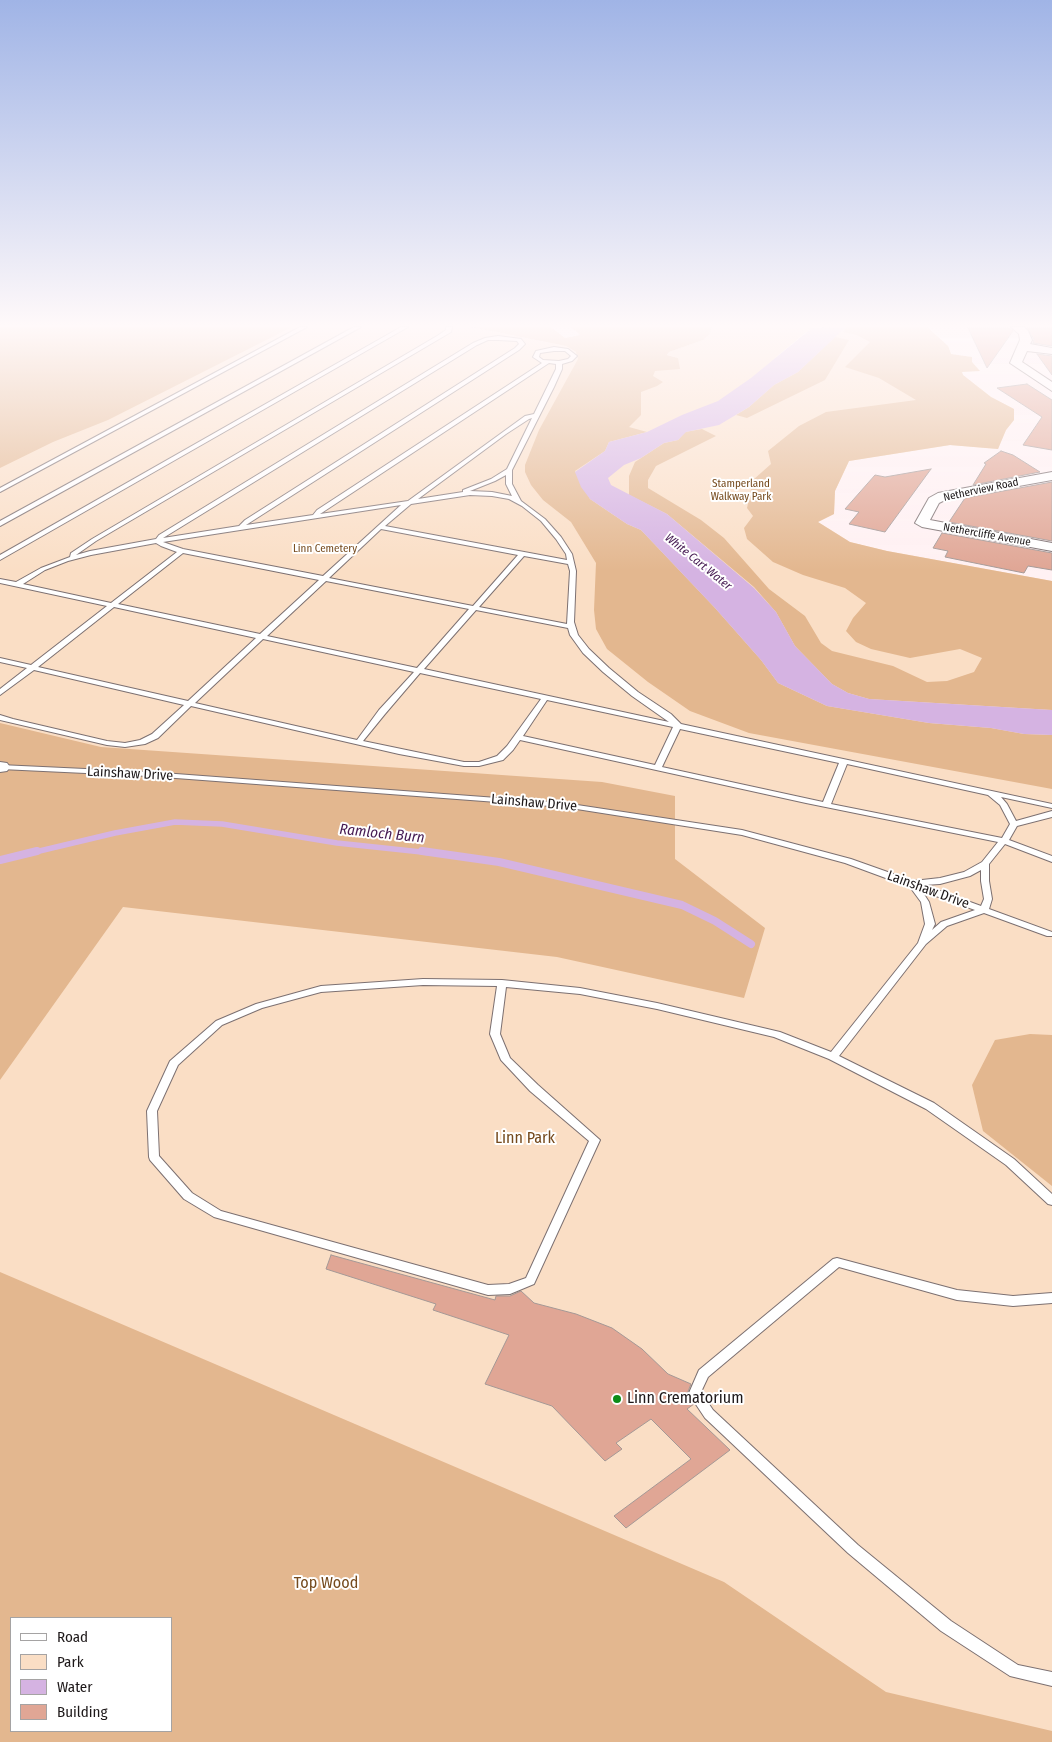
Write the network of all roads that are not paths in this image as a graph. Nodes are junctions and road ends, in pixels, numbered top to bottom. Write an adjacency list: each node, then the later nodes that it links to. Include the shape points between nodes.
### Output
1 (154, 408): 13 (lane)
2 (212, 408): 24 (lane)
3 (264, 408): 32 (lane)
4 (318, 408): 33 (lane, via 94,540 73,554)
5 (370, 408): 21 (lane)
6 (424, 408): 18 (lane)
7 (477, 408): 15 (lane)
8 (540, 408): 9 (lane)
9 (536, 416): 10 (lane); 12 (lane, via 527,417)
10 (509, 470): 14 (lane); 17 (lane, via 509,484)
11 (1052, 476): 23 (street, Netherview Road, via 943,496 934,501)
12 (434, 484): 14 (lane, via 437,489); 16 (lane)
13 (0, 490)
14 (455, 495): 16 (lane); 17 (lane, via 492,494)
15 (344, 496): 19 (lane, via 346,501); 20 (lane)
16 (408, 502): 19 (lane); 26 (lane)
17 (520, 503): 34 (lane, via 543,520 559,538)
18 (267, 509): 22 (lane, via 271,516); 25 (lane)
19 (360, 509): 20 (lane)
20 (316, 516): 22 (lane)
21 (192, 518): 27 (lane, via 190,527); 28 (lane)
22 (286, 520): 25 (lane)
23 (922, 523): 29 (street, Nethercliffe Avenue)
24 (0, 524)
25 (242, 527): 27 (lane)
26 (380, 527): 31 (lane); 35 (lane)
27 (201, 534): 28 (lane)
28 (158, 541): 30 (lane); 33 (lane)
29 (1052, 547)
30 (182, 551): 35 (lane); 38 (lane)
31 (523, 553): 34 (lane); 39 (lane)
32 (0, 558)
33 (73, 558): 37 (lane, via 43,569)
34 (571, 563): 40 (lane)
35 (324, 579): 39 (lane); 41 (lane)
36 (1, 583): 37 (lane)
37 (17, 585): 38 (lane)
38 (112, 606): 41 (lane); 43 (lane)
39 (475, 608): 40 (lane); 44 (lane)
40 (572, 627): 49 (lane, via 586,651 606,670)
41 (263, 637): 44 (lane); 47 (lane)
42 (0, 660): 43 (lane)
43 (33, 667): 45 (lane); 47 (lane)
44 (420, 671): 46 (lane); 51 (lane)
45 (0, 693)
46 (545, 698): 49 (lane); 50 (lane)
47 (191, 703): 48 (lane, via 155,736 125,745); 51 (lane)
48 (0, 717)
49 (678, 726): 52 (lane); 53 (lane)
50 (518, 737): 51 (lane, via 500,758 479,764 441,761); 53 (lane)
51 (359, 742)
52 (844, 761): 55 (lane); 56 (lane)
53 (658, 767): 56 (lane)
54 (0, 768): 63 (lane, Lainshaw Drive, via 149,774 564,805 742,833 848,861)
55 (989, 792): 57 (lane); 59 (lane, via 1003,804)
56 (826, 805): 60 (lane)
57 (1052, 806)
58 (1052, 814): 59 (lane)
59 (1014, 824): 60 (lane)
60 (1004, 842): 61 (lane); 62 (lane)
61 (1052, 859)
62 (984, 864): 63 (lane, via 967,874); 64 (lane, via 988,899)
63 (913, 884): 64 (lane, Lainshaw Drive); 66 (lane, via 925,902 930,924)
64 (984, 910): 65 (lane, Lainshaw Drive); 66 (lane, via 944,924)
65 (1050, 934)
66 (922, 944): 68 (lane)
67 (502, 983): 67 (lane, via 422,982 321,990 259,1006 219,1023 174,1063 152,1111 154,1157 188,1196 218,1214 488,1290 510,1289 530,1281 595,1140 506,1060 495,1034); 68 (lane, via 580,990 657,1006 777,1034)
68 (833, 1057): 69 (lane, via 930,1106 1010,1162)
69 (1052, 1201)
70 (1052, 1298): 71 (lane, via 1013,1301 957,1295 837,1262 703,1374 695,1393 709,1414 853,1549 946,1626 1015,1671)
71 (1052, 1679)

